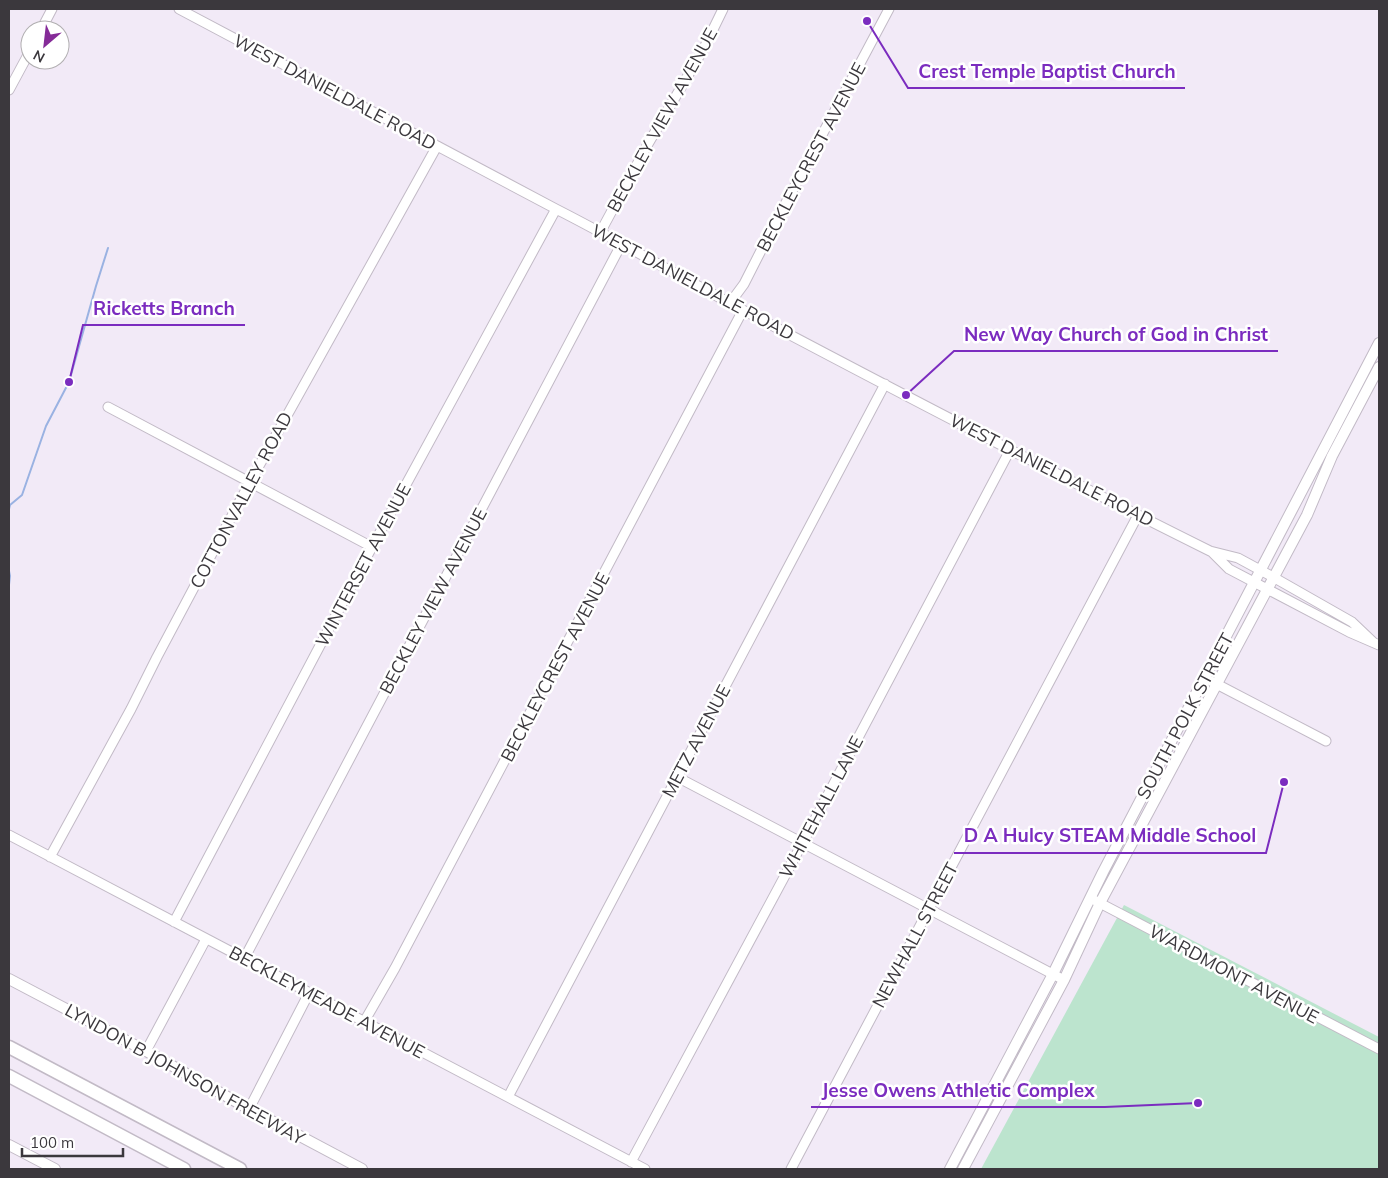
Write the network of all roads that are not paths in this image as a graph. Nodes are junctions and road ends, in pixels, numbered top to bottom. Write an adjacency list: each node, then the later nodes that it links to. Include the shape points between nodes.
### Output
1 (179, 9): 6 (street, WEST DANIELDALE ROAD)
2 (723, 9): 8 (street, BECKLEY VIEW AVENUE)
3 (889, 9): 10 (street, BECKLEYCREST AVENUE, via 744,284)
4 (20, 70): 5 (street)
5 (9, 90)
6 (437, 146): 7 (street, WEST DANIELDALE ROAD); 18 (street, COTTONVALLEY ROAD)
7 (556, 209): 8 (street, WEST DANIELDALE ROAD); 20 (street, WINTERSET AVENUE)
8 (601, 231): 9 (street, WEST DANIELDALE ROAD)
9 (622, 243): 10 (street, WEST DANIELDALE ROAD); 43 (street, BECKLEY VIEW AVENUE)
10 (730, 303): 11 (street, WEST DANIELDALE ROAD)
11 (743, 310): 14 (street, WEST DANIELDALE ROAD); 48 (street, BECKLEYCREST AVENUE)
12 (1379, 343): 17 (main road, SOUTH POLK STREET)
13 (1379, 367): 17 (main road, SOUTH POLK STREET)
14 (885, 384): 16 (street, WEST DANIELDALE ROAD); 32 (street, METZ AVENUE)
15 (108, 407): 18 (street)
16 (1010, 450): 19 (street, WEST DANIELDALE ROAD); 35 (street, WHITEHALL LANE)
17 (1327, 454): 22 (main road, SOUTH POLK STREET); 23 (main road, SOUTH POLK STREET, via 1307,514)
18 (250, 482): 20 (street); 37 (street, COTTONVALLEY ROAD)
19 (1138, 515): 21 (street, WEST DANIELDALE ROAD); 40 (street, NEWHALL STREET)
20 (372, 547): 41 (street, WINTERSET AVENUE)
21 (1210, 550): 22 (street, WEST DANIELDALE ROAD, via 1238,558); 24 (street, WEST DANIELDALE ROAD, via 1230,569)
22 (1261, 571): 23 (street, WEST DANIELDALE ROAD); 24 (main road, SOUTH POLK STREET)
23 (1273, 577): 25 (main road, SOUTH POLK STREET); 26 (street, WEST DANIELDALE ROAD, via 1352,622)
24 (1255, 582): 25 (street, WEST DANIELDALE ROAD); 27 (main road, SOUTH POLK STREET)
25 (1267, 589): 26 (street, WEST DANIELDALE ROAD); 28 (main road, SOUTH POLK STREET)
26 (1376, 644)
27 (1205, 678): 28 (street); 30 (main road, SOUTH POLK STREET)
28 (1216, 684): 29 (street); 31 (main road, SOUTH POLK STREET)
29 (1326, 741)
30 (1159, 766): 31 (main road); 34 (main road, SOUTH POLK STREET)
31 (1170, 772): 36 (main road, SOUTH POLK STREET)
32 (677, 777): 35 (street); 54 (street, METZ AVENUE)
33 (9, 835): 37 (street, BECKLEYMEADE AVENUE)
34 (1121, 838): 36 (main road); 38 (main road, SOUTH POLK STREET)
35 (803, 842): 40 (street); 60 (street, WHITEHALL LANE)
36 (1132, 844): 39 (main road, SOUTH POLK STREET)
37 (50, 857): 41 (street, BECKLEYMEADE AVENUE)
38 (1090, 898): 39 (street, WARDMONT AVENUE); 44 (main road, SOUTH POLK STREET)
39 (1100, 904): 46 (main road, SOUTH POLK STREET); 50 (street, WARDMONT AVENUE)
40 (929, 909): 44 (street); 66 (street, NEWHALL STREET)
41 (174, 922): 42 (street, BECKLEYMEADE AVENUE)
42 (206, 939): 43 (street, BECKLEYMEADE AVENUE); 51 (street)
43 (244, 959): 47 (street, BECKLEYMEADE AVENUE)
44 (1053, 974): 46 (street); 57 (main road, SOUTH POLK STREET)
45 (9, 979): 51 (main road, LYNDON B JOHNSON FREEWAY)
46 (1064, 980): 58 (main road, SOUTH POLK STREET)
47 (309, 993): 48 (street, BECKLEYMEADE AVENUE); 55 (street)
48 (364, 1022): 54 (street, BECKLEYMEADE AVENUE)
49 (9, 1047): 61 (highway)
50 (1379, 1049)
51 (146, 1051): 55 (main road, LYNDON B JOHNSON FREEWAY)
52 (9, 1076): 56 (highway)
53 (9, 1084): 56 (highway)
54 (508, 1097): 60 (street, BECKLEYMEADE AVENUE)
55 (249, 1109): 64 (main road, LYNDON B JOHNSON FREEWAY)
56 (84, 1116): 63 (highway)
57 (973, 1125): 58 (main road); 67 (main road, SOUTH POLK STREET)
58 (984, 1130): 68 (main road, SOUTH POLK STREET)
59 (9, 1145): 62 (main road)
60 (631, 1162): 65 (street, BECKLEYMEADE AVENUE)
61 (238, 1168)
62 (55, 1169)
63 (184, 1169)
64 (362, 1169)
65 (645, 1169)
66 (791, 1169)
67 (950, 1169)
68 (963, 1169)

